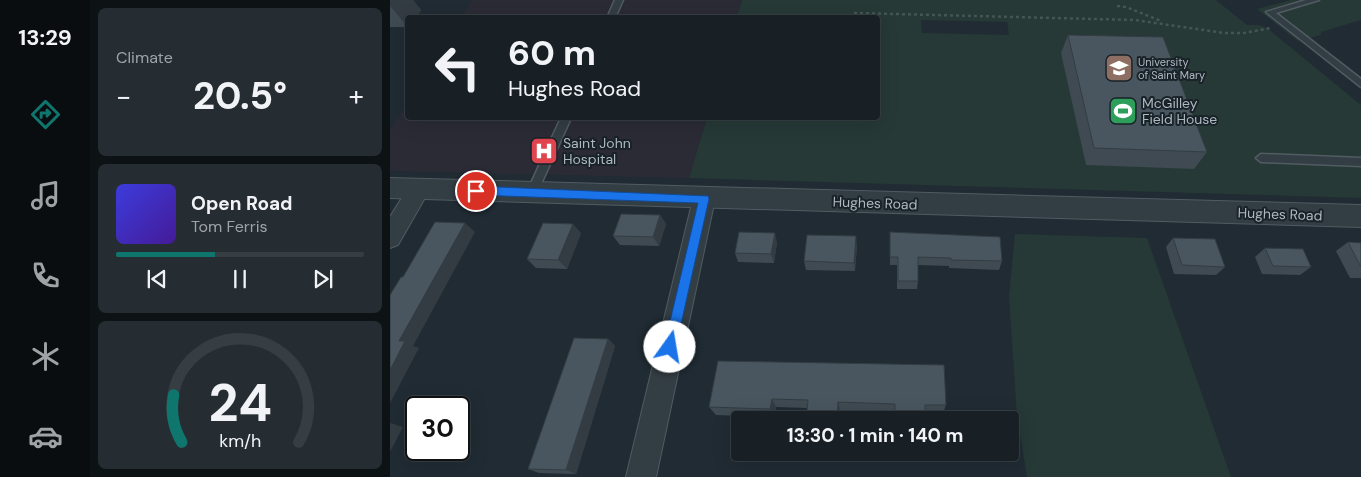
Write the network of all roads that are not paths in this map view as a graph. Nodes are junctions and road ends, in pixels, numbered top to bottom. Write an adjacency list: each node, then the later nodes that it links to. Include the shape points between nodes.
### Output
1 (619, 0): 3 (lane)
2 (1315, 0): 4 (lane, via 1270,12)
3 (612, 15)
4 (1361, 84)
5 (565, 120): 10 (lane)
6 (1262, 158): 7 (lane)
7 (1361, 162)
8 (390, 188): 9 (street, Hughes Road)
9 (420, 189): 10 (street, Hughes Road); 13 (street)
10 (532, 192): 11 (street, Hughes Road)
11 (704, 199): 12 (street, Hughes Road); 14 (street)
12 (1361, 216)
13 (390, 238)
14 (641, 477)

